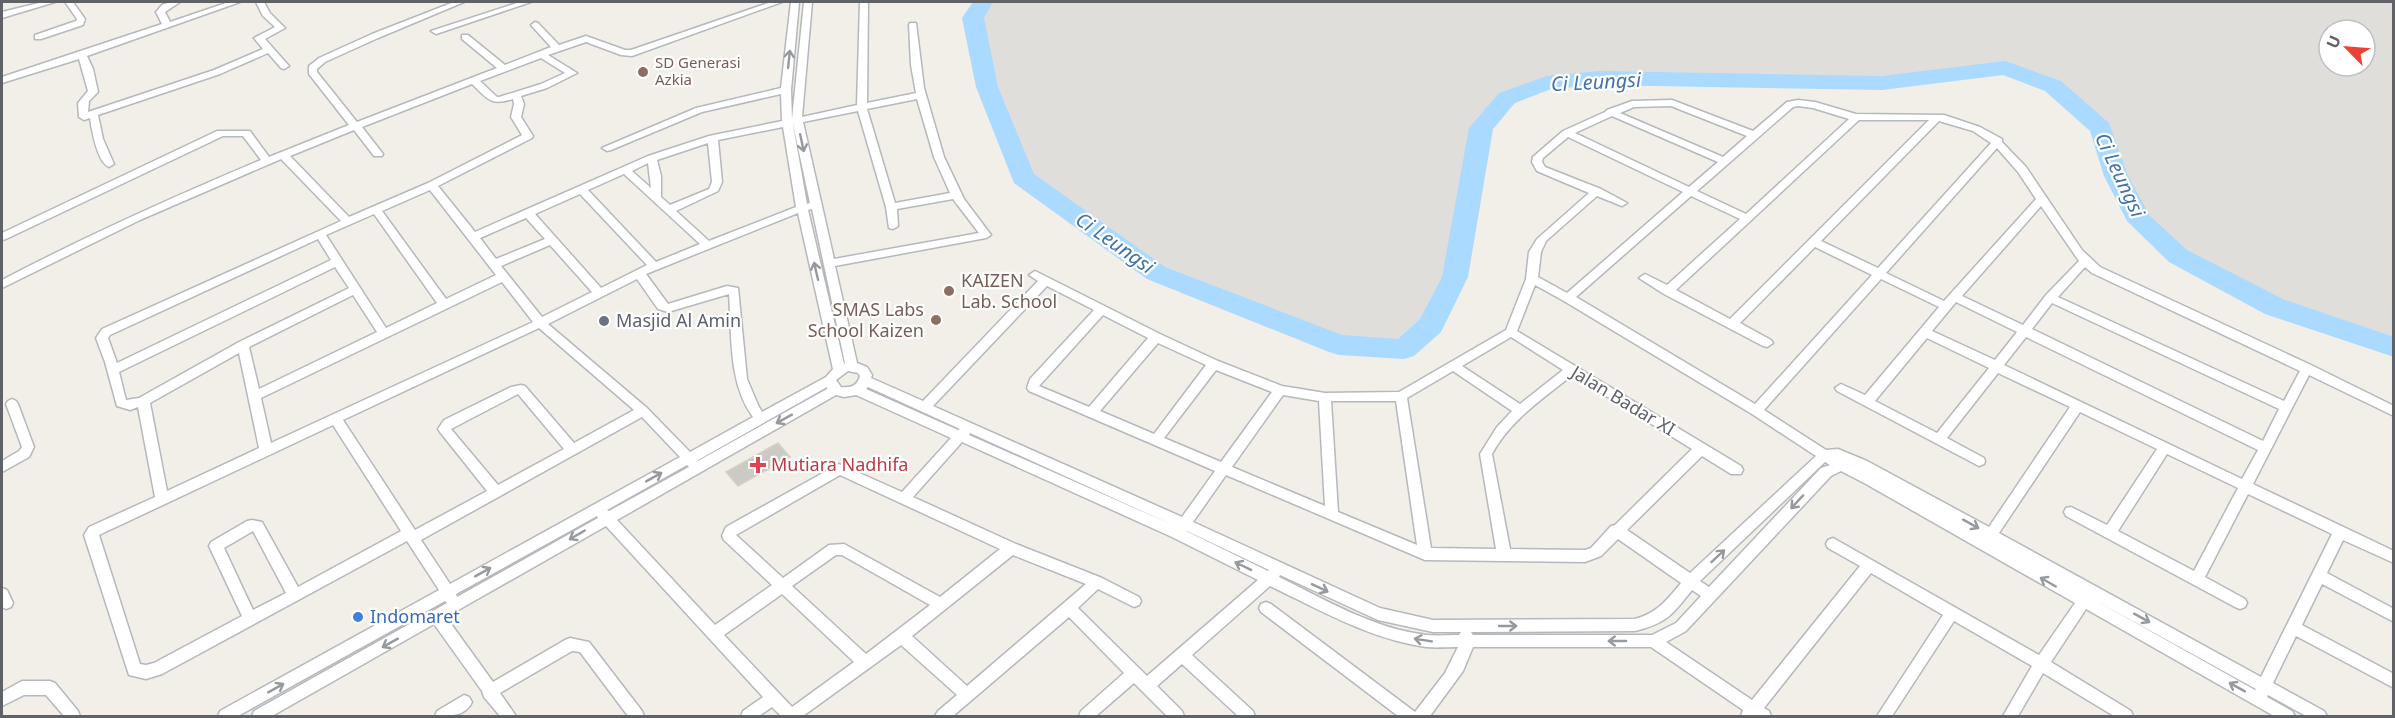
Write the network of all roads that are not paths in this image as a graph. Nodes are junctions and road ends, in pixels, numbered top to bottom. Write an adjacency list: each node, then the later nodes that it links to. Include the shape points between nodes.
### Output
1 (51, 2): 12 (street)
2 (69, 2): 17 (street, via 80,23)
3 (177, 2): 13 (street, via 160,12)
4 (236, 2): 13 (street)
5 (260, 2): 20 (street, via 280,28 259,38)
6 (460, 2): 36 (street, via 375,36 312,68)
7 (528, 2): 16 (street)
8 (778, 2): 19 (street, via 632,53 586,39)
9 (795, 2): 27 (street, one-way to 9)
10 (808, 2): 35 (street)
11 (864, 2): 30 (street)
12 (2, 15)
13 (167, 25): 22 (street)
14 (535, 25): 19 (street)
15 (913, 25): 29 (street, via 911,48)
16 (436, 31)
17 (38, 37)
18 (465, 37): 24 (street)
19 (557, 48): 21 (street)
20 (268, 50): 23 (street); 32 (street)
21 (541, 54): 24 (street); 28 (street, via 571,71 571,75)
22 (82, 55): 25 (street); 32 (street, via 93,92 81,105 84,117)
23 (284, 66)
24 (504, 69): 26 (street)
25 (2, 80)
26 (474, 81): 28 (street, via 494,100); 36 (street)
27 (786, 90): 35 (street); 41 (street, via 699,110)
28 (516, 95): 49 (street, via 516,117 528,136)
29 (922, 95): 30 (street); 53 (street, via 940,160)
30 (862, 107): 35 (street); 58 (street)
31 (1610, 112): 37 (street); 38 (street, via 1632,104 1672,103); 45 (street)
32 (94, 116): 47 (street)
33 (1857, 117): 34 (street); 38 (street, via 1795,103); 63 (street)
34 (1937, 117): 40 (street, via 1975,127); 70 (street)
35 (792, 120): 39 (street); 57 (street, one-way to 57); 59 (street)
36 (358, 127): 42 (street); 43 (street)
37 (1567, 133): 51 (street, via 1538,157 1538,166); 52 (street)
38 (1754, 135): 45 (street)
39 (714, 138): 44 (street); 61 (street, via 716,187 703,197)
40 (1998, 141): 55 (street, via 2017,161); 78 (street)
41 (607, 148)
42 (378, 154)
43 (284, 156): 46 (street); 64 (street)
44 (652, 158): 48 (street); 54 (street)
45 (1724, 161): 52 (street)
46 (267, 162): 67 (street, via 246,133 221,133); 82 (street)
47 (108, 164)
48 (626, 171): 50 (street); 54 (street)
49 (432, 185): 60 (street); 68 (street)
50 (580, 189): 62 (street); 76 (street)
51 (1597, 191): 56 (street); 81 (street, via 1542,239 1535,252)
52 (1688, 192): 63 (street); 87 (street)
53 (956, 195): 58 (street); 75 (street, via 986,235)
54 (656, 198): 61 (street)
55 (2040, 201): 73 (street); 86 (street)
56 (1622, 203)
57 (814, 205): 59 (street); 75 (street)
58 (891, 207): 65 (street)
59 (802, 208): 71 (street); 108 (street, one-way to 59)
60 (376, 210): 64 (street); 89 (street)
61 (668, 210): 71 (street)
62 (528, 213): 68 (street); 69 (street)
63 (1746, 218): 84 (street)
64 (348, 222): 66 (street)
65 (894, 226)
66 (320, 234): 72 (street); 106 (street, via 109,330 102,338)
67 (2, 237)
68 (473, 237): 74 (street)
69 (552, 240): 74 (street); 85 (street)
70 (1814, 242): 78 (street); 93 (street)
71 (707, 245): 76 (street)
72 (338, 261): 83 (street); 106 (street)
73 (2084, 262): 88 (street); 105 (street)
74 (495, 264): 79 (street)
75 (828, 264): 102 (street)
76 (655, 267): 77 (street)
77 (639, 273): 85 (street); 127 (street, via 662,306 668,308 734,291 741,379)
78 (1878, 273): 90 (street); 123 (street)
79 (504, 276): 89 (street); 92 (street)
80 (1645, 278): 84 (street)
81 (1532, 279): 87 (street); 95 (street)
82 (2, 284)
83 (356, 289): 97 (street); 100 (street)
84 (1668, 291): 93 (street)
85 (598, 292): 92 (street)
86 (1955, 297): 90 (street); 94 (street)
87 (1568, 298): 123 (street)
88 (2050, 298): 94 (street); 119 (street)
89 (444, 305): 97 (street)
90 (1946, 306): 96 (street)
91 (1101, 310): 98 (street); 120 (street, via 1041,278); 124 (street, via 1032,387)
92 (540, 323): 121 (street); 126 (street)
93 (1732, 324): 99 (street)
94 (2026, 331): 104 (street); 132 (street)
95 (1511, 332): 103 (street); 107 (street, Jalan Badar XI)
96 (1925, 332): 104 (street); 116 (street)
97 (384, 334): 112 (street)
98 (1156, 337): 101 (street); 124 (street)
99 (1767, 343)
100 (243, 345): 112 (street); 115 (street)
101 (1215, 364): 111 (street); 130 (street)
102 (852, 366): 108 (street); 109 (street, via 864,370)
103 (1454, 366): 113 (street); 122 (street)
104 (1997, 367): 118 (street); 129 (street)
105 (2307, 368): 119 (street); 125 (street)
106 (113, 370): 115 (street, via 121,403)
107 (1571, 370): 122 (street); 133 (street, Jalan Badar XI)
108 (834, 380): 109 (street, via 849,392); 127 (street); 138 (street, one-way to 138)
109 (861, 385): 120 (street); 128 (street)
110 (1841, 388): 116 (street)
111 (1280, 390): 114 (street); 141 (street)
112 (254, 396): 135 (street)
113 (1401, 396): 114 (street); 158 (street)
114 (1325, 397): 149 (street)
115 (143, 401): 146 (street)
116 (1868, 402): 129 (street)
117 (12, 404): 140 (street, via 28,447 24,454)
118 (2077, 406): 131 (street); 154 (street)
119 (2286, 407): 132 (street)
120 (924, 408): 128 (street)
121 (643, 411): 134 (street); 138 (street)
122 (1521, 411): 159 (street, via 1494,439 1486,454)
123 (1756, 411): 136 (street)
124 (1092, 412): 130 (street)
125 (2394, 412)
126 (335, 417): 135 (street); 155 (street)
127 (760, 418): 138 (street)
128 (964, 432): 145 (street); 150 (street)
129 (1939, 440): 137 (street)
130 (1156, 441): 141 (street)
131 (2165, 447): 143 (street); 152 (street)
132 (2266, 448): 143 (street)
133 (1701, 449): 142 (street, Jalan Badar XI); 151 (street)
134 (573, 450): 144 (street); 144 (street, via 521,388 447,423 444,429)
135 (266, 451): 146 (street)
136 (1825, 455): 139 (street); 154 (street, one-way to 154, via 1850,458); 165 (street, one-way to 136)
137 (1980, 461)
138 (693, 463): 148 (street)
139 (1841, 466): 169 (street, one-way to 169, via 1826,472); 171 (street, one-way to 139)
140 (2, 467)
141 (1222, 470): 149 (street); 150 (street)
142 (1736, 470)
143 (2246, 485): 153 (street); 164 (street)
144 (496, 492): 155 (street)
145 (905, 498): 157 (street); 167 (street, via 839,469 730,531 729,536)
146 (162, 500): 181 (street, via 91,535 134,670 157,669)
147 (2071, 512): 152 (street)
148 (602, 513): 168 (street, one-way to 148); 175 (street, one-way to 175); 184 (street)
149 (1332, 515): 158 (street)
150 (1180, 528): 162 (street)
151 (1616, 530): 159 (street, via 1596,552 1585,556); 165 (street)
152 (2110, 532): 164 (street)
153 (2340, 532): 160 (street); 163 (street)
154 (1991, 535): 171 (street)
155 (411, 536): 168 (street); 170 (street)
156 (1833, 544): 161 (street)
157 (1011, 549): 166 (street); 174 (street)
158 (1425, 554): 159 (street)
159 (1504, 556)
160 (2394, 558)
161 (1869, 565): 178 (street); 201 (street)
162 (1275, 574): 182 (street, one-way to 182, via 1378,614 1433,626); 187 (street, one-way to 162, via 1427,641 1373,628); 188 (street)
163 (2318, 575): 180 (street); 183 (street)
164 (2197, 579): 173 (street)
165 (1691, 581): 169 (street); 182 (street, one-way to 165, via 1635,625 1666,612)
166 (1097, 582): 172 (street); 176 (street)
167 (782, 586): 174 (street, via 828,552 839,549); 184 (street); 189 (street)
168 (447, 592): 175 (street); 203 (street, one-way to 168)
169 (1710, 595): 186 (street, via 1681,627)
170 (295, 596): 181 (street); 181 (street, via 257,526 252,525 216,546)
171 (2087, 596): 190 (street); 194 (street, one-way to 194); 199 (street, one-way to 171)
172 (1134, 601)
173 (2240, 603)
174 (942, 605): 185 (street)
175 (456, 607): 179 (street)
176 (1069, 608): 191 (street); 196 (street)
177 (1266, 608): 214 (street)
178 (1952, 613): 190 (street); 216 (street)
179 (437, 616): 195 (street); 204 (street, one-way to 204)
180 (2394, 616)
181 (250, 619)
182 (1463, 627): 187 (street)
183 (2293, 627): 192 (street); 194 (street)
184 (713, 634): 198 (street)
185 (902, 636): 189 (street); 196 (street)
186 (1653, 640): 187 (street, one-way to 187); 201 (street)
187 (1468, 642): 215 (street, via 1462,659)
188 (1182, 655): 193 (street); 213 (street)
189 (865, 663): 209 (street)
190 (2041, 664): 217 (street); 218 (street)
191 (1134, 673): 193 (street); 211 (street)
192 (2394, 682)
193 (1147, 686): 212 (street)
194 (2265, 686): 199 (street); 220 (street)
195 (489, 692): 206 (street); 207 (street, via 578,643)
196 (968, 696): 210 (street)
197 (2, 699): 202 (street, via 22,688 50,688)
198 (772, 699): 208 (street); 209 (street)
199 (2258, 699): 219 (street)
200 (464, 702): 205 (street)
201 (1755, 714)
202 (73, 717)
203 (225, 717)
204 (259, 717)
205 (442, 717)
206 (508, 717)
207 (637, 717)
208 (748, 717)
209 (791, 717)
210 (943, 717)
211 (1086, 717)
212 (1177, 717)
213 (1248, 717)
214 (1409, 717)
215 (1421, 717)
216 (1884, 717)
217 (2010, 717)
218 (2126, 717)
219 (2287, 717)
220 (2319, 717)

